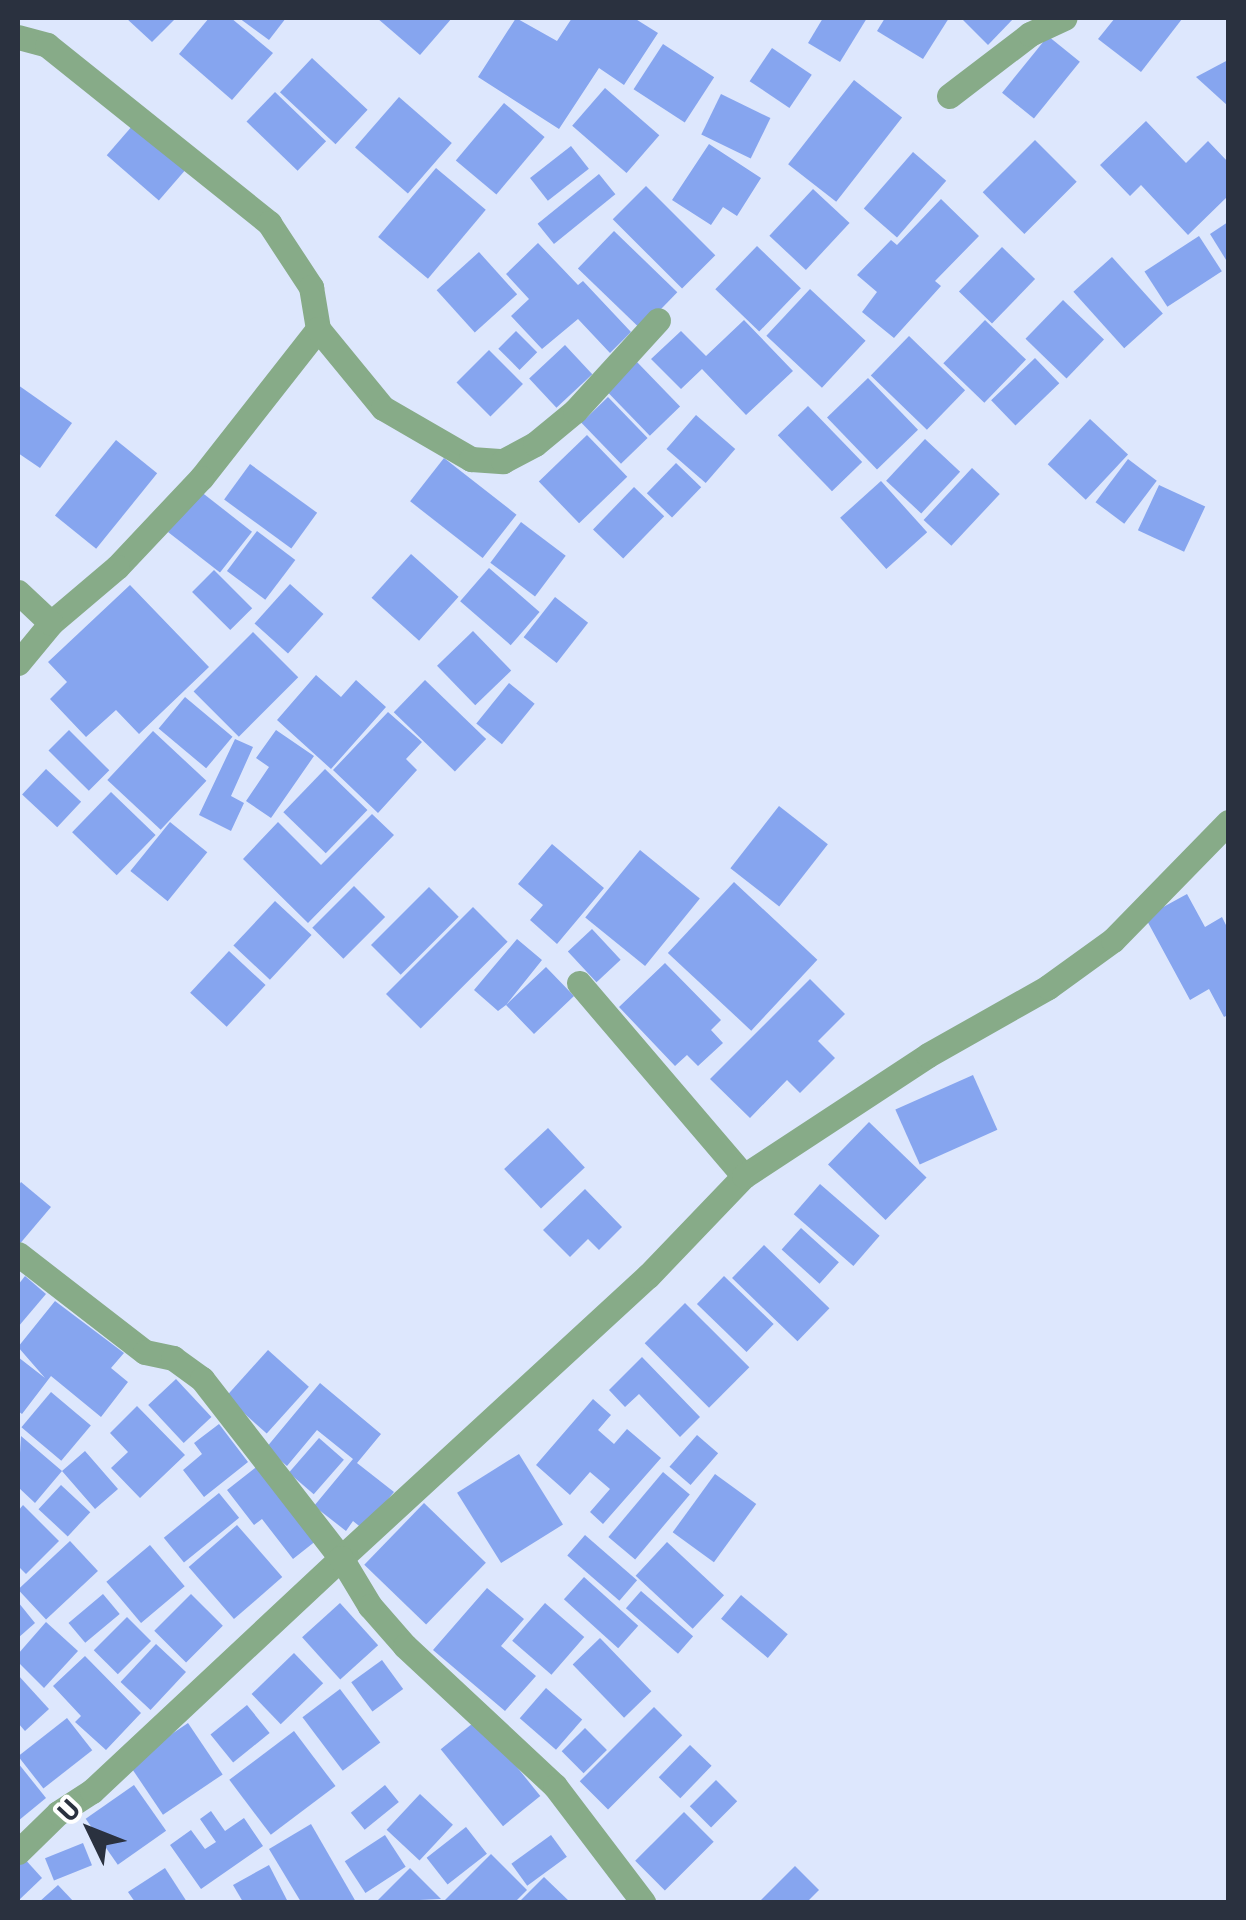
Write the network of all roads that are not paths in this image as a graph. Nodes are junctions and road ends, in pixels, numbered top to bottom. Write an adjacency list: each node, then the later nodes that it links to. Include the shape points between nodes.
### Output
1 (1065, 18): 3 (street, via 1030,34)
2 (18, 37): 5 (street, via 46,46 269,223 311,287)
3 (949, 96)
4 (658, 320): 5 (street, via 574,411 536,444 503,461 472,459 383,408)
5 (318, 328): 7 (street, via 201,478 117,568)
6 (18, 592): 7 (street)
7 (51, 624): 8 (street)
8 (18, 664)
9 (1228, 822): 11 (street, via 1113,940)
10 (579, 984): 11 (street)
11 (744, 1176): 13 (street, via 648,1276)
12 (18, 1254): 13 (street, via 145,1352 173,1358 202,1379)
13 (341, 1558): 14 (street); 15 (street, via 405,1646 555,1786)
14 (18, 1852)
15 (643, 1902)

